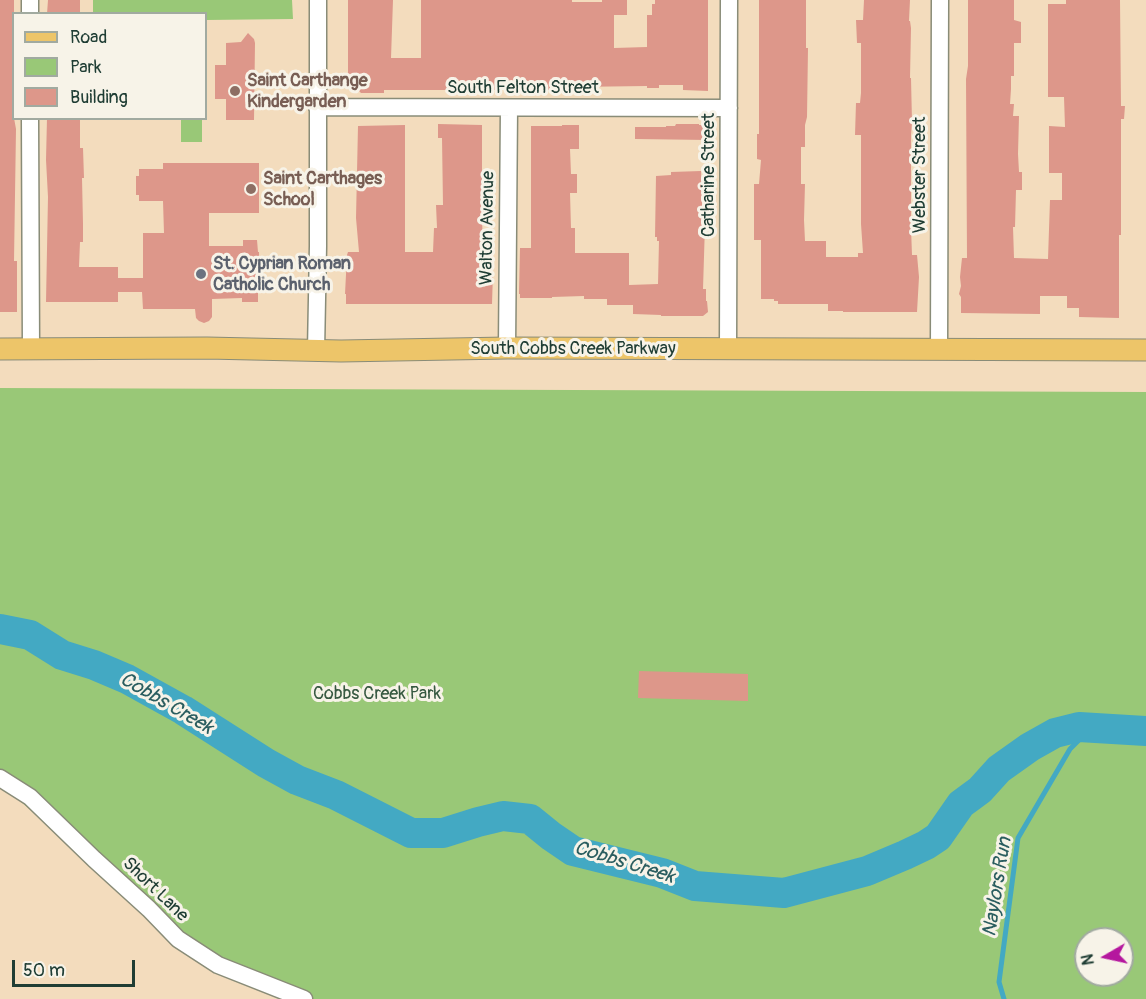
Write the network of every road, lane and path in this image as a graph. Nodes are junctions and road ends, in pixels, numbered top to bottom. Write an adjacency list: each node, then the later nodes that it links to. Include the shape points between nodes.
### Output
1 (318, 0): 4 (street)
2 (729, 0): 6 (street, Catharine Street)
3 (940, 0): 12 (street, Webster Street)
4 (317, 107): 5 (street, South Felton Street); 14 (street)
5 (509, 108): 6 (street, South Felton Street); 8 (street, Walton Avenue)
6 (729, 108): 11 (street, Catharine Street)
7 (30, 120): 10 (street)
8 (507, 348): 11 (main road, South Cobbs Creek Parkway); 14 (main road, South Cobbs Creek Parkway)
9 (0, 349): 10 (main road, South Cobbs Creek Parkway)
10 (31, 349): 14 (main road, South Cobbs Creek Parkway)
11 (728, 350): 12 (main road, South Cobbs Creek Parkway)
12 (939, 350): 13 (main road, South Cobbs Creek Parkway)
13 (1146, 350)
14 (316, 351)
15 (0, 778): 16 (street, Short Lane, via 30,797 178,939 218,965)
16 (304, 999)

